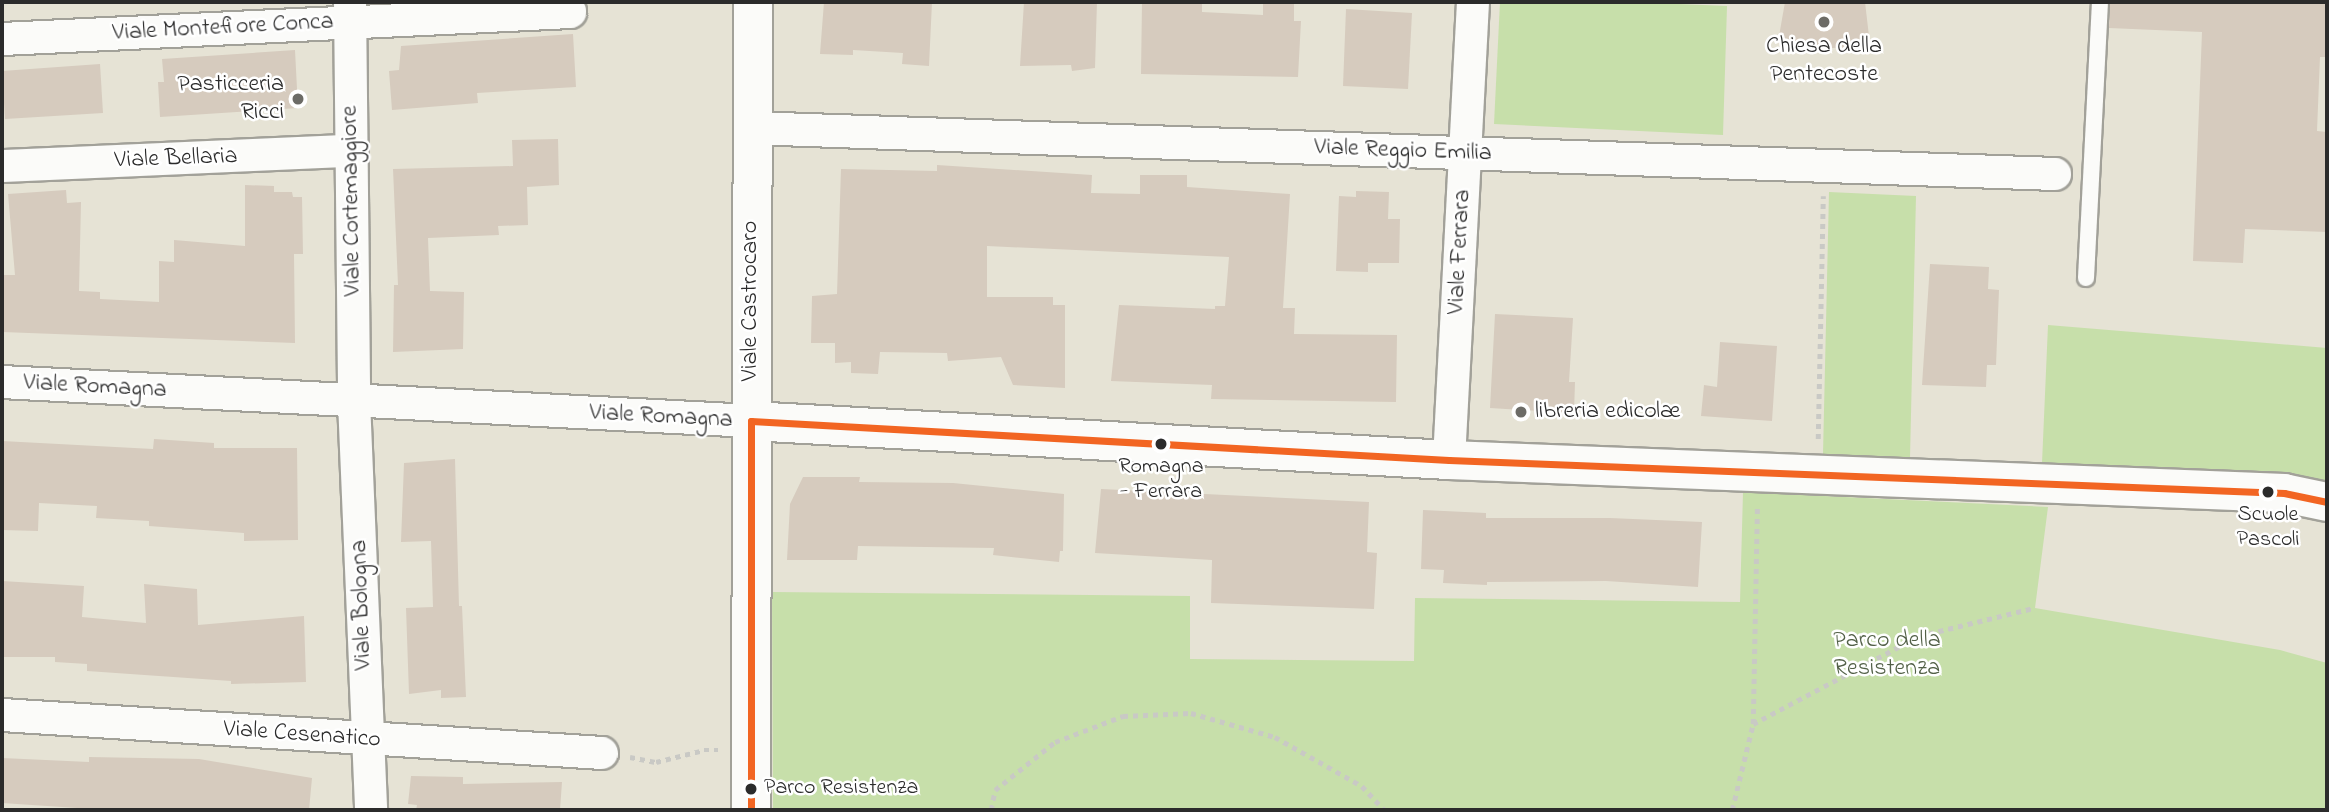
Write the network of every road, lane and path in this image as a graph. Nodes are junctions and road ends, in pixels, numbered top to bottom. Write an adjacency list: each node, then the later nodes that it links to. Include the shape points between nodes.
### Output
1 (752, 2): 7 (street, Viale Castrocaro)
2 (1473, 2): 9 (street, Viale Ferrara)
3 (2099, 2): 12 (lane)
4 (350, 12): 5 (street, Viale Montefiore Conca); 6 (street, Viale Montefiore Conca); 8 (street, Viale Cortemaggiore)
5 (570, 12)
6 (2, 38)
7 (751, 128): 9 (street, Viale Reggio Emilia); 16 (street, Viale Castrocaro)
8 (351, 151): 10 (street, Viale Bellaria); 15 (street, Viale Cortemaggiore)
9 (1465, 153): 11 (street, Viale Reggio Emilia); 17 (street, Viale Ferrara)
10 (2, 166)
11 (1824, 166): 12 (street, Viale Reggio Emilia); 19 (path)
12 (2073, 175): 13 (lane)
13 (2086, 278)
14 (2, 382): 15 (street, Viale Romagna)
15 (354, 401): 16 (street, Viale Romagna); 24 (street, Viale Bologna)
16 (751, 421): 17 (street, Viale Romagna); 25 (street, Viale Castrocaro)
17 (1449, 460): 18 (street, Viale Romagna)
18 (1757, 472): 19 (street, Viale Romagna); 23 (path)
19 (1817, 475): 20 (street, Viale Romagna)
20 (2327, 502)
21 (2034, 608): 23 (path, via 1919,636)
22 (2, 715): 24 (street, Viale Cesenatico)
23 (1753, 724): 31 (path)
24 (368, 739): 26 (street, Viale Cesenatico); 27 (street, Viale Bologna)
25 (751, 751): 26 (path, via 704,750 656,762); 28 (street, Viale Castrocaro)
26 (602, 753)
27 (371, 810)
28 (751, 810)
29 (991, 810): 30 (path, via 995,790 1055,742 1123,716 1191,713 1275,737 1362,786)
30 (1384, 810)
31 (1732, 810)

